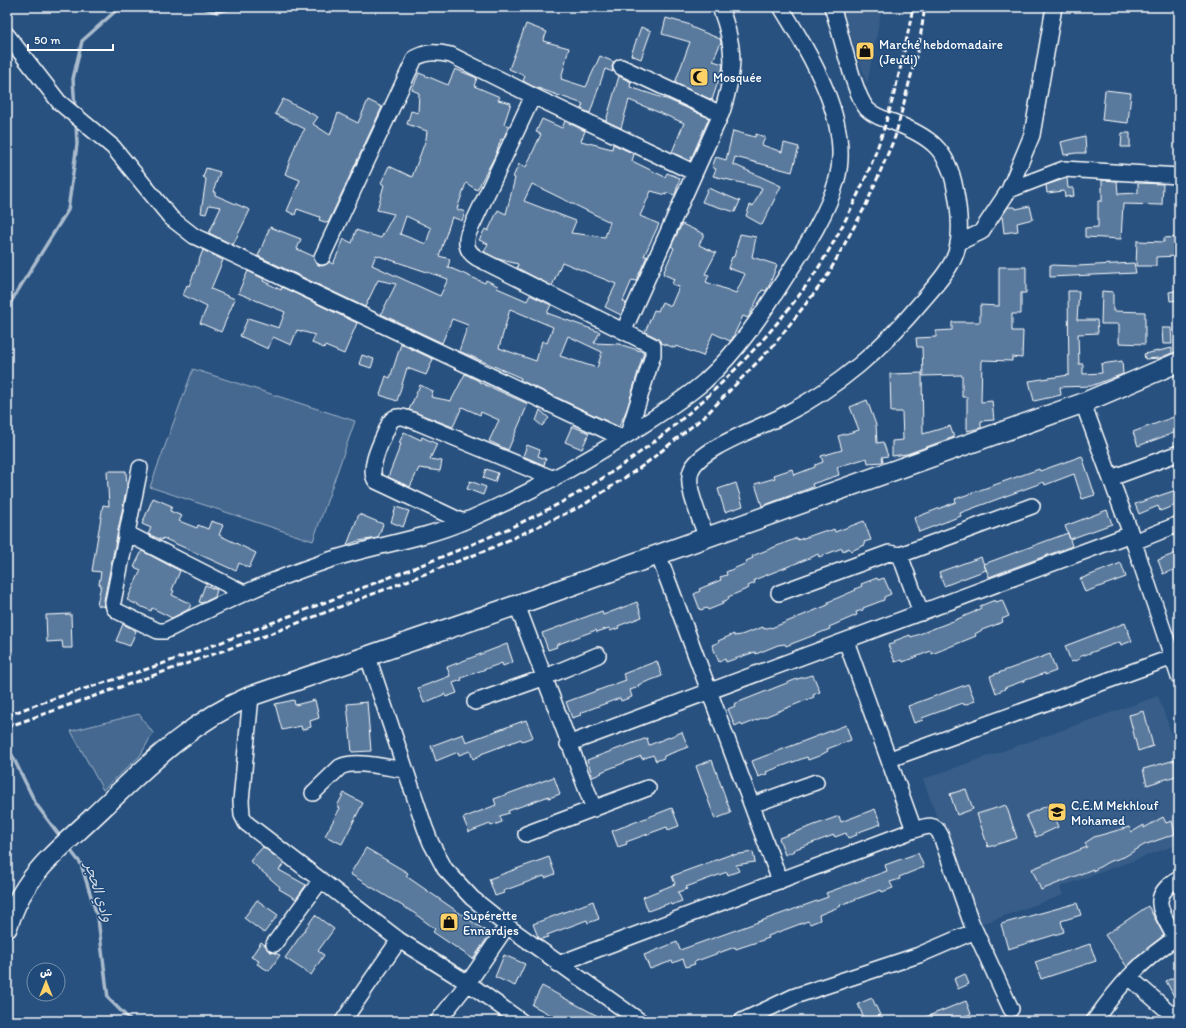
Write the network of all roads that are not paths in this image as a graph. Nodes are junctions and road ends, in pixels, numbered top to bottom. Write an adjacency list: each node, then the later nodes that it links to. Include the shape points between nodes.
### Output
1 (720, 7): 8 (street, via 732,45 729,91)
2 (781, 7): 17 (street, via 817,67 829,96 840,157 837,180 827,206 802,252 746,338 695,389)
3 (832, 7): 12 (street, via 860,99 868,110 926,138 945,156 956,190 960,231)
4 (1054, 7): 11 (street, via 1032,135)
5 (7, 35): 17 (street, via 59,102 113,147 171,218 194,236)
6 (621, 67): 8 (street)
7 (533, 96): 9 (street); 13 (street, via 451,55 436,52 424,53 415,58); 14 (street, via 466,243 471,254 477,258)
8 (721, 114): 9 (street)
9 (693, 172): 14 (street)
10 (1179, 176): 11 (street, via 1064,169)
11 (1009, 190): 12 (street, via 981,232)
12 (958, 243): 26 (street, via 950,265 932,290 896,333 868,359 815,398 782,417 715,448 694,464 688,481)
13 (322, 257)
14 (624, 330): 17 (street, via 654,348)
15 (1179, 362): 16 (main road)
16 (1082, 402): 20 (street); 26 (main road)
17 (625, 436): 21 (street)
18 (1179, 453): 20 (street)
19 (140, 468): 25 (street)
20 (1111, 478): 27 (street)
21 (554, 479): 23 (street); 23 (street, via 419,423 400,417 393,418 372,467 373,477 376,481)
22 (1032, 506): 29 (street)
23 (463, 522): 30 (street, via 321,563)
24 (1179, 524): 27 (street)
25 (126, 533): 30 (street); 30 (street, via 113,593 114,608 158,631 165,631)
26 (706, 536): 28 (main road)
27 (1132, 538): 33 (street); 37 (street)
28 (658, 554): 32 (main road); 40 (street)
29 (900, 555): 31 (street, via 889,554); 33 (street)
30 (244, 593)
31 (779, 593)
32 (517, 605): 36 (main road); 39 (street)
33 (921, 613): 34 (street)
34 (846, 641): 40 (street); 44 (street)
35 (598, 655): 39 (street)
36 (368, 657): 41 (main road); 45 (street)
37 (1173, 657): 38 (street); 44 (street)
38 (1179, 677)
39 (543, 678): 42 (street); 43 (street)
40 (709, 692): 43 (street); 49 (street)
41 (251, 696): 54 (street, via 241,790 242,815 251,828); 57 (main road, via 206,718 168,746 90,820 48,860 26,886 14,907)
42 (476, 702)
43 (568, 744): 50 (street)
44 (890, 759): 51 (street)
45 (406, 770): 48 (street, via 345,765); 56 (street, via 431,842 445,868 472,898)
46 (816, 782): 49 (street)
47 (648, 788): 50 (street)
48 (313, 793)
49 (752, 805): 55 (street)
50 (594, 809): 52 (street)
51 (914, 830): 55 (street); 58 (street, via 931,826 939,830)
52 (526, 834)
53 (1179, 878): 59 (street, via 1167,886 1159,898 1162,910)
54 (321, 880): 60 (street); 61 (street)
55 (780, 881): 62 (street)
56 (507, 926): 62 (street); 64 (street)
57 (7, 928)
58 (974, 931): 65 (street); 71 (street, via 919,955 795,996)
59 (1177, 937): 63 (street, via 1158,949)
60 (399, 940): 64 (street); 67 (street)
61 (274, 944)
62 (558, 964): 70 (street)
63 (1128, 977): 66 (street, via 1168,1011); 72 (street)
64 (468, 983): 68 (street); 69 (street)
65 (1011, 1009)
66 (1179, 1016)
67 (343, 1021)
68 (438, 1021)
69 (521, 1021)
70 (640, 1021)
71 (742, 1021)
72 (1094, 1021)

